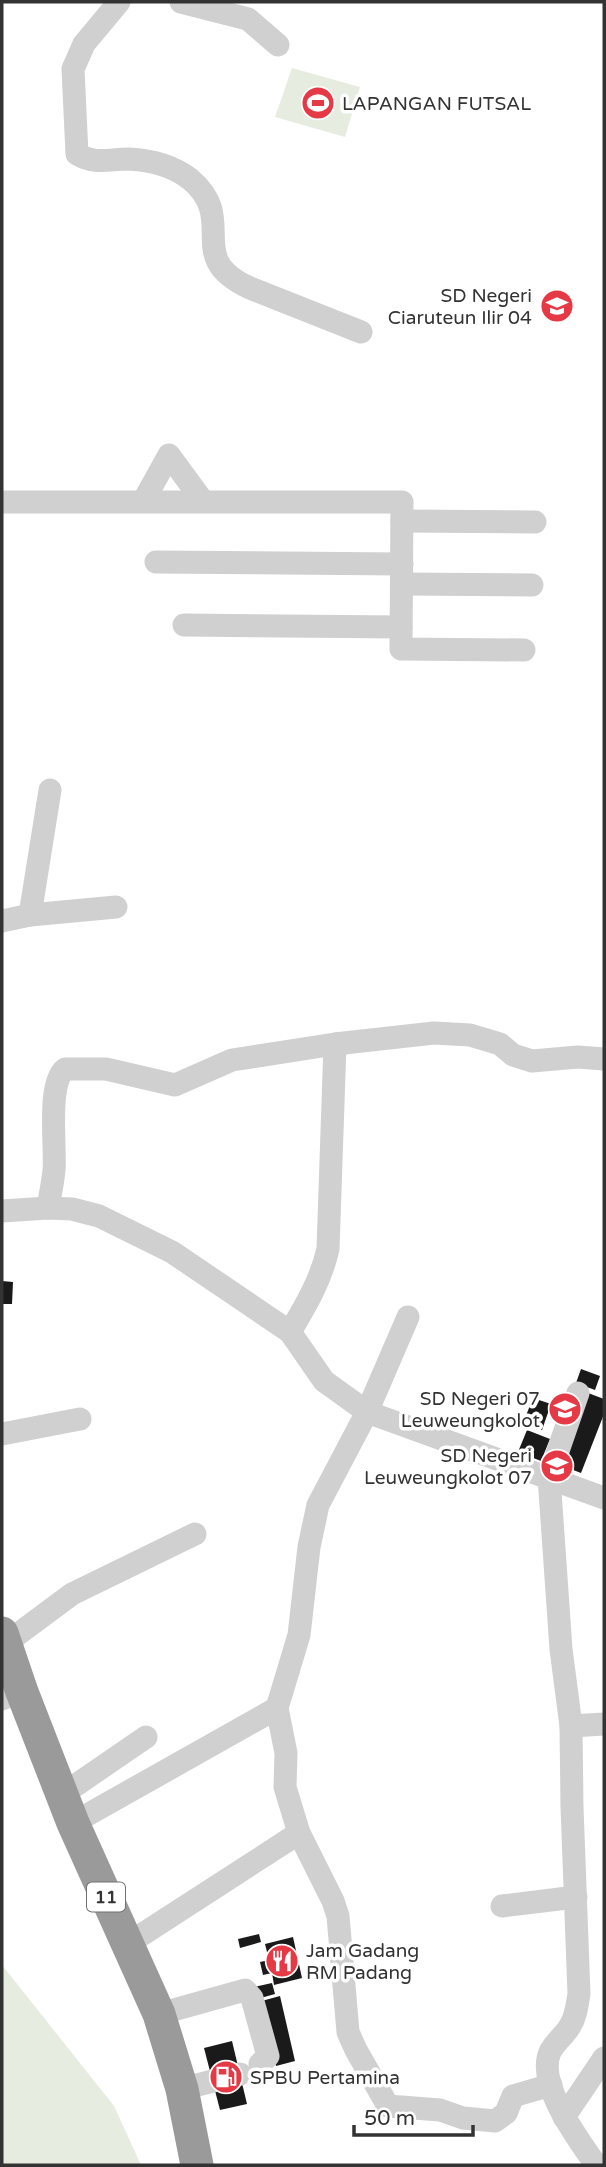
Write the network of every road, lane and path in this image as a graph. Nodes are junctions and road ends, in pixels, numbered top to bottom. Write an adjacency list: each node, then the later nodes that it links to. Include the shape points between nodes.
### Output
1 (119, 2): 4 (street, via 84,44 73,69 77,154 89,161 158,163 188,178 212,207 212,243 219,267 250,288)
2 (181, 2): 3 (street, via 248,19)
3 (278, 45)
4 (361, 332)
5 (144, 500): 6 (street); 6 (street, via 169,455); 7 (street)
6 (202, 500): 8 (street, via 402,502)
7 (2, 502)
8 (402, 521): 9 (street); 11 (street)
9 (534, 522)
10 (156, 562): 11 (street)
11 (402, 574): 12 (street); 14 (street)
12 (532, 585)
13 (184, 625): 14 (street)
14 (401, 627): 15 (street, via 401,649)
15 (524, 650)
16 (50, 790): 18 (street)
17 (116, 907): 18 (street)
18 (30, 915): 19 (street)
19 (2, 921)
20 (335, 1044): 21 (street, via 434,1033 470,1035 532,1060); 22 (street, via 232,1060 175,1085 106,1069 65,1069 59,1077 53,1113 54,1169); 25 (street, via 328,1249 314,1292)
21 (604, 1059)
22 (48, 1208): 23 (street); 25 (street, via 99,1216 172,1252)
23 (2, 1211)
24 (408, 1317): 27 (street)
25 (290, 1332): 27 (street, via 324,1381)
26 (578, 1393): 30 (street)
27 (367, 1412): 30 (street); 34 (street, via 318,1505 304,1611)
28 (80, 1419): 29 (street)
29 (2, 1434)
30 (548, 1477): 31 (street); 36 (street)
31 (604, 1498)
32 (195, 1534): 33 (street, via 72,1594)
33 (8, 1668): 38 (highway, 11)
34 (277, 1709): 38 (street); 39 (street, via 286,1753 285,1787)
35 (604, 1724): 36 (street)
36 (571, 1726): 40 (street)
37 (146, 1737): 38 (street)
38 (68, 1809): 42 (highway, 11)
39 (299, 1833): 42 (street); 45 (street, via 338,1916 348,2032 388,2106 495,2121 506,2113 513,2096)
40 (576, 1897): 41 (street); 45 (street, via 579,1994 572,2024 551,2051 546,2066)
41 (502, 1906)
42 (126, 1945): 43 (highway, 11)
43 (159, 2014): 46 (highway, 11); 46 (street, via 245,1990 252,1998 268,2056 250,2069)
44 (604, 2058): 47 (street)
45 (551, 2085): 47 (street)
46 (182, 2089): 48 (highway, 11)
47 (564, 2117): 49 (street)
48 (197, 2165)
49 (596, 2165)

